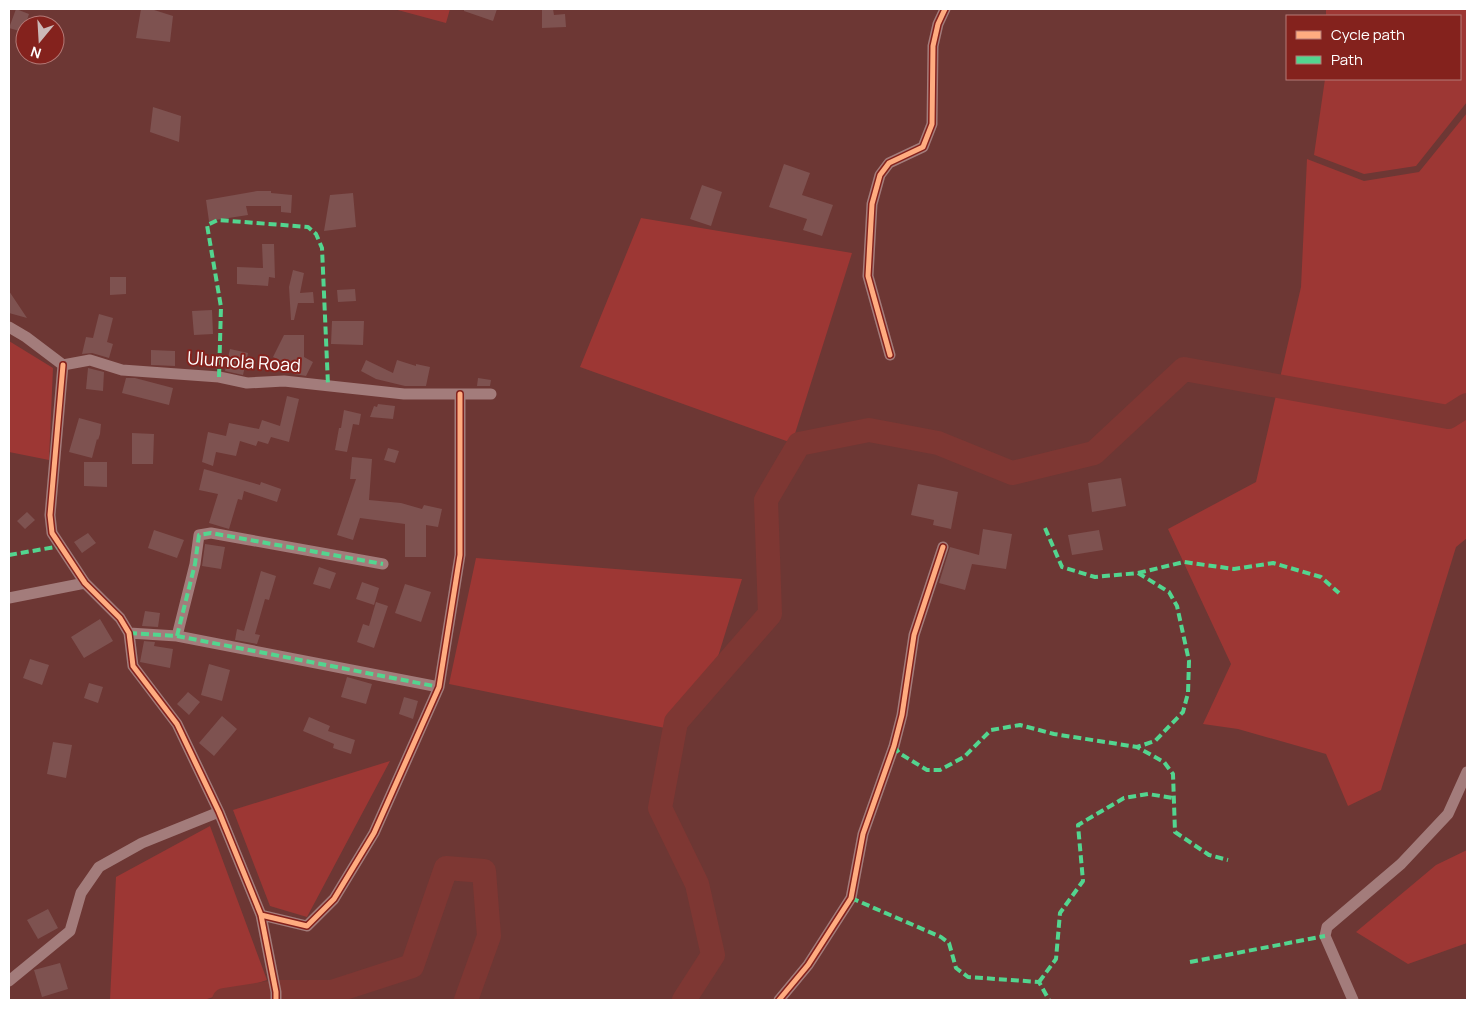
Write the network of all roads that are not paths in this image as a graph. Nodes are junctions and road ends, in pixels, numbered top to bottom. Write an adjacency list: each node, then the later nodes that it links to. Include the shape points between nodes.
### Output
1 (945, 9): 3 (street, via 933,46 932,124 923,147 889,163 884,169 872,204 868,276)
2 (9, 327): 4 (street)
3 (890, 355)
4 (63, 365): 5 (street, Ulumola Road, via 90,360 122,370 219,377 247,383 284,381 404,394); 9 (street, via 50,515 52,533)
5 (460, 394): 6 (street, Ulumola Road); 13 (street, via 460,555)
6 (491, 394)
7 (943, 547): 19 (street, via 914,634 902,715 862,834 851,898 808,965)
8 (383, 564): 12 (street, via 210,533 199,535 196,564)
9 (85, 583): 10 (street); 11 (street, via 120,618)
10 (9, 598)
11 (129, 633): 12 (street); 15 (street, via 133,666 177,724)
12 (177, 636): 13 (street)
13 (439, 686): 16 (street, via 374,833 334,899 307,926)
14 (1467, 772): 20 (street, via 1448,814 1401,864 1327,927 1325,936)
15 (218, 812): 16 (street); 17 (street, via 142,843 99,867 81,893 70,931)
16 (261, 915): 18 (street)
17 (9, 981)
18 (276, 1000)
19 (779, 1000)
20 (1353, 1000)

